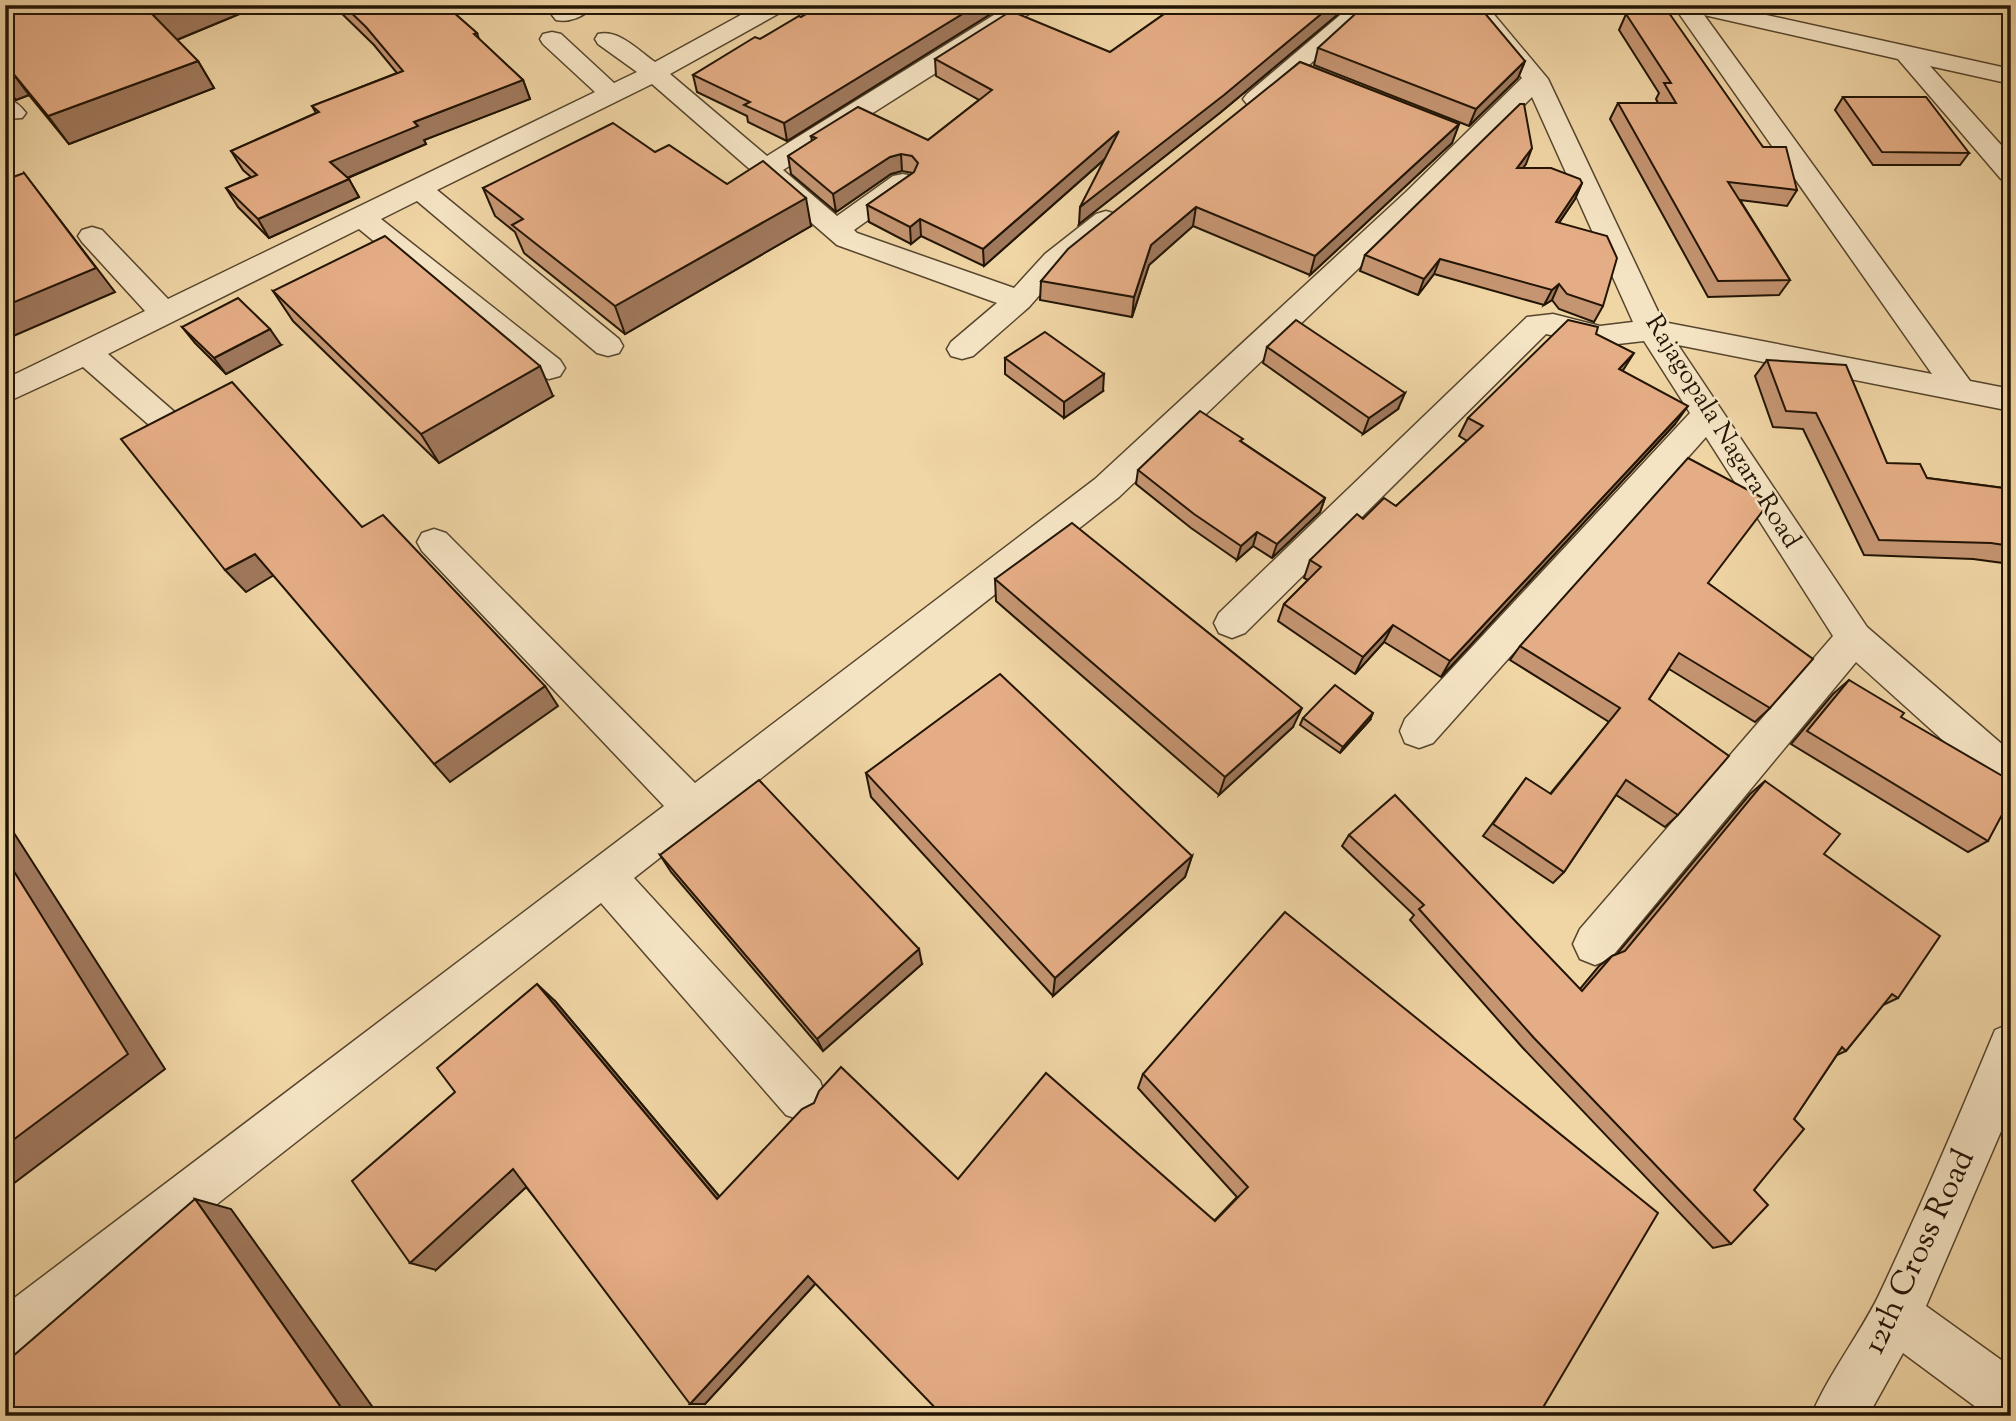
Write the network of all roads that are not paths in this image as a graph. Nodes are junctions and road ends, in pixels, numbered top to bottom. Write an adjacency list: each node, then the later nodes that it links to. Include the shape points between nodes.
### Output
1 (777, 5): 9 (street)
2 (1027, 5): 14 (street)
3 (1366, 5): 13 (street, via 1304,73)
4 (1473, 5): 11 (street, Rajagopala Nagara Road)
5 (1686, 5): 8 (street); 29 (street)
6 (552, 39): 12 (street)
7 (607, 39): 9 (street)
8 (1907, 55): 10 (street); 15 (street)
9 (653, 73): 12 (street); 14 (street)
10 (2011, 77)
11 (1536, 79): 24 (street, Rajagopala Nagara Road); 39 (street, via 1462,135 1107,488)
12 (611, 94): 17 (street)
13 (1232, 119)
14 (764, 170): 20 (street)
15 (2011, 173)
16 (903, 182): 20 (street)
17 (418, 188): 19 (street); 25 (street)
18 (1128, 202): 22 (street, via 1055,260)
19 (361, 217): 23 (street); 28 (street)
20 (836, 230): 22 (street, via 847,239)
21 (92, 236): 23 (street)
22 (1019, 300): 26 (street)
23 (164, 313): 27 (street)
24 (1652, 330): 29 (street); 32 (street, Rajagopala Nagara Road); 35 (street, via 1600,336 1538,324)
25 (608, 346)
26 (962, 349)
27 (86, 352): 30 (street); 33 (street)
28 (549, 368)
29 (1958, 387): 31 (street)
30 (5, 392)
31 (2011, 400)
32 (1707, 415): 36 (street, Rajagopala Nagara Road); 37 (street)
33 (175, 430)
34 (434, 542): 39 (street)
35 (1232, 623)
36 (1854, 638): 38 (street, Rajagopala Nagara Road); 41 (street)
37 (1419, 731)
38 (2011, 776)
39 (692, 807): 40 (street)
40 (604, 875): 43 (street); 46 (street)
41 (1595, 944)
42 (2011, 1046): 44 (street, 12th Cross Road)
43 (803, 1098)
44 (1998, 1118): 45 (street, 12th Cross Road)
45 (1896, 1316): 47 (street); 48 (street, 12th Cross Road)
46 (5, 1338)
47 (2011, 1400)
48 (1839, 1416)

